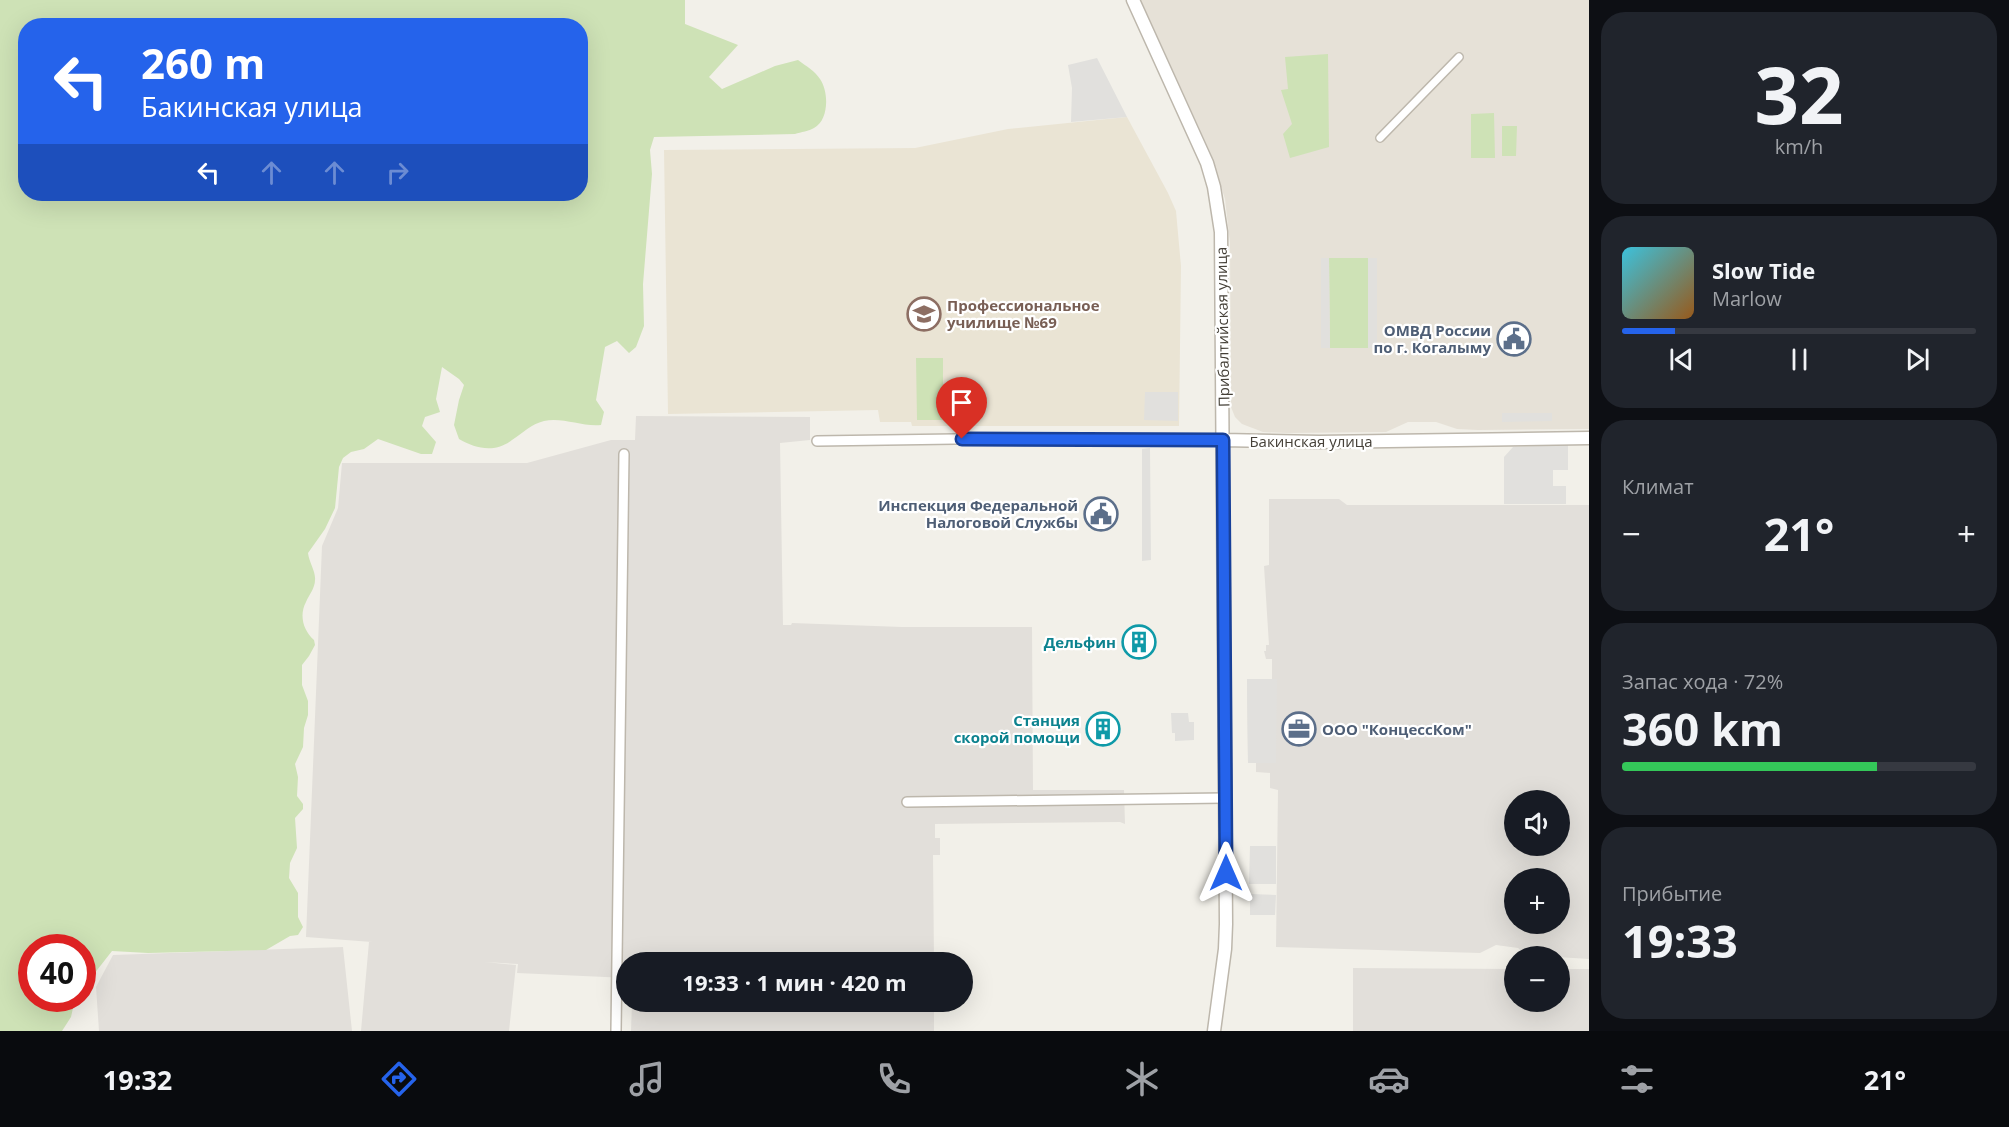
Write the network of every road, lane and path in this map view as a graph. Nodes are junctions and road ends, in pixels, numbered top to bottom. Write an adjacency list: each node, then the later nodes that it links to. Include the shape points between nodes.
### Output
1 (1133, 0): 5 (street, Прибалтийская улица, via 1214,187 1221,232)
2 (1459, 57): 3 (street)
3 (1380, 138)
4 (1589, 438): 5 (street, Бакинская улица)
5 (1223, 440): 6 (street, Бакинская улица); 8 (street, Прибалтийская улица)
6 (817, 441)
7 (624, 454): 10 (street)
8 (1225, 798): 9 (street); 11 (street, Прибалтийская улица, via 1225,949)
9 (907, 802)
10 (616, 1031)
11 (1214, 1031)

